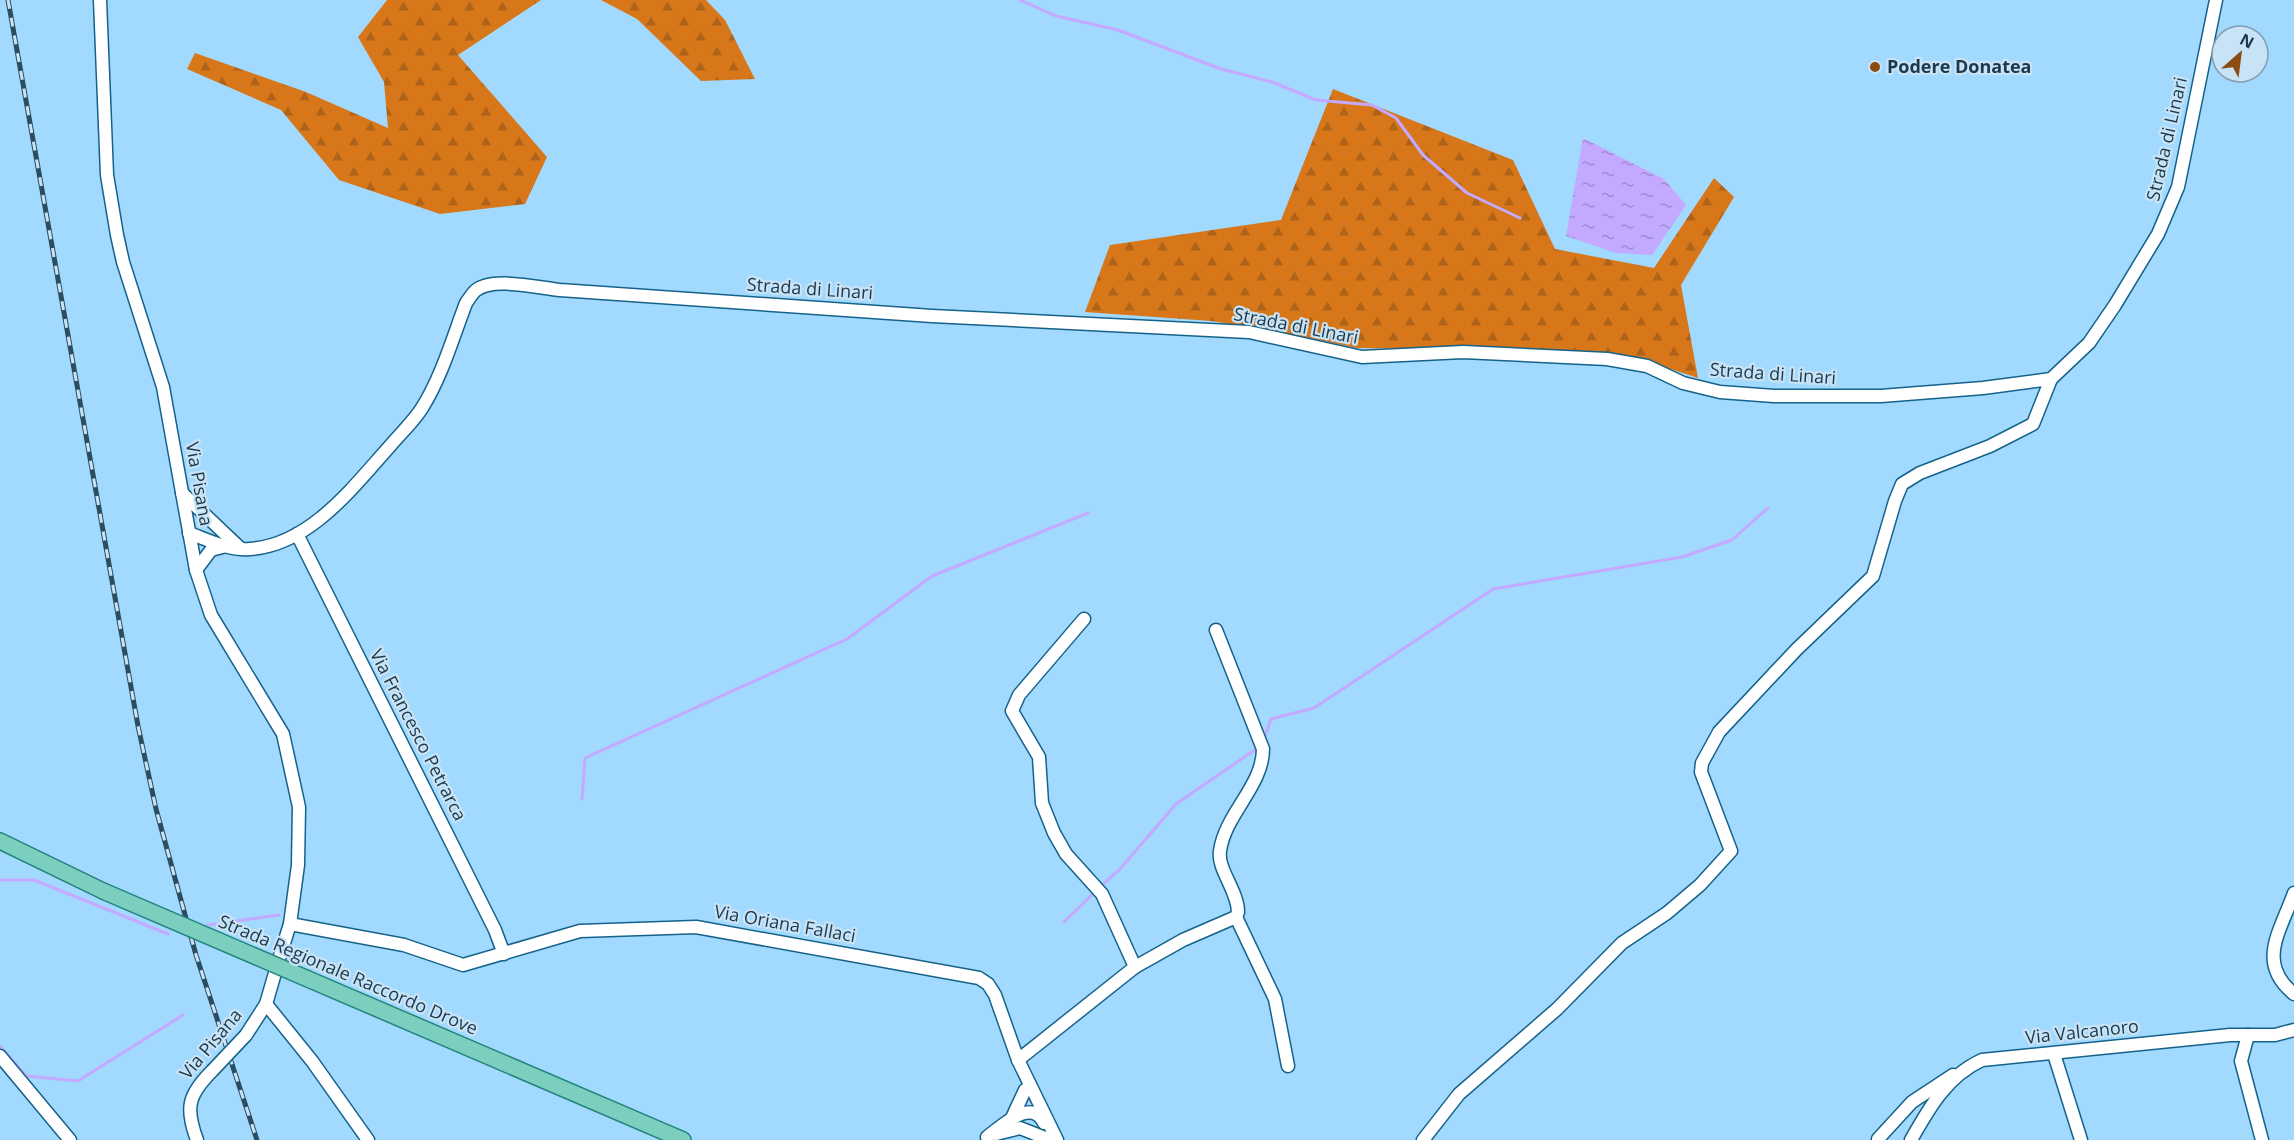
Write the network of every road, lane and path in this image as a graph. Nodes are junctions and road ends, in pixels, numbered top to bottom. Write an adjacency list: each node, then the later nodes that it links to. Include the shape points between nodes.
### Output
1 (100, 0): 4 (street, Via Pisana, via 107,175 117,235 163,387)
2 (2216, 0): 3 (street, Strada di Linari, via 2172,206 2153,244 2089,343)
3 (2051, 379): 7 (street, Strada di Linari, via 1881,396 1774,396 1720,392 1693,386 1647,366 1607,359 1463,352 1362,357 1249,332 920,315 505,283 475,291 466,303 422,408 337,503); 41 (street, via 2033,424 1990,446 1920,472 1902,484 1873,576 1719,732 1701,772 1731,851 1700,885 1622,943 1557,1009 1459,1094)
4 (182, 493): 5 (street); 6 (street, Via Pisana)
5 (213, 523): 6 (street, via 199,524); 8 (street)
6 (189, 533): 8 (street, Strada di Linari); 9 (street, Via Pisana)
7 (297, 534): 8 (street, Strada di Linari, via 268,546); 18 (street, Via Francesco Petrarca)
8 (233, 547): 9 (street, Strada di Linari, via 211,550)
9 (196, 570): 17 (street, Via Pisana, via 211,615 283,734 299,807 298,865)
10 (1084, 619): 20 (street, via 1019,695 1012,711 1040,757 1042,803 1054,833 1066,854 1098,890)
11 (1216, 630): 16 (street, via 1263,749 1259,768 1220,849 1238,907)
12 (0, 841): 14 (main road, Strada Regionale Raccordo Drove)
13 (0, 849): 14 (main road, via 72,883)
14 (103, 891): 39 (main road, Strada Regionale Raccordo Drove, bridge)
15 (2294, 893): 22 (street, via 2273,950 2273,969 2280,983)
16 (1236, 917): 20 (street); 29 (street, via 1275,999)
17 (290, 924): 18 (street, Via Oriana Fallaci, via 404,945 463,965); 19 (street, Via Pisana)
18 (504, 954): 27 (street, Via Oriana Fallaci, via 580,932 696,927 966,974 979,978 992,989)
19 (280, 956)
20 (1135, 967): 27 (street)
21 (275, 973): 23 (street, Via Pisana)
22 (2294, 994)
23 (266, 1004): 37 (street, Via Pisana, bridge, via 246,1035 195,1088 190,1099 190,1121); 38 (street)
24 (2294, 1030): 25 (street, Via Valcanoro)
25 (2248, 1035): 26 (street, Via Valcanoro); 44 (street, via 2241,1061)
26 (2054, 1054): 30 (street, Via Valcanoro, via 1982,1060); 43 (street)
27 (1016, 1055): 31 (street, Via Oriana Fallaci)
28 (0, 1056): 36 (street)
29 (1288, 1066)
30 (1967, 1067): 35 (street, via 1912,1102); 42 (street, Via Valcanoro, via 1932,1103)
31 (1030, 1092): 32 (street); 33 (street); 40 (street)
32 (1035, 1113): 33 (street); 40 (street, via 1042,1118)
33 (1016, 1124): 34 (street); 40 (street)
34 (984, 1139)
35 (1878, 1139)
36 (70, 1140)
37 (197, 1140)
38 (368, 1140)
39 (683, 1140)
40 (1052, 1140)
41 (1423, 1140)
42 (1911, 1140)
43 (2081, 1140)
44 (2262, 1140)

